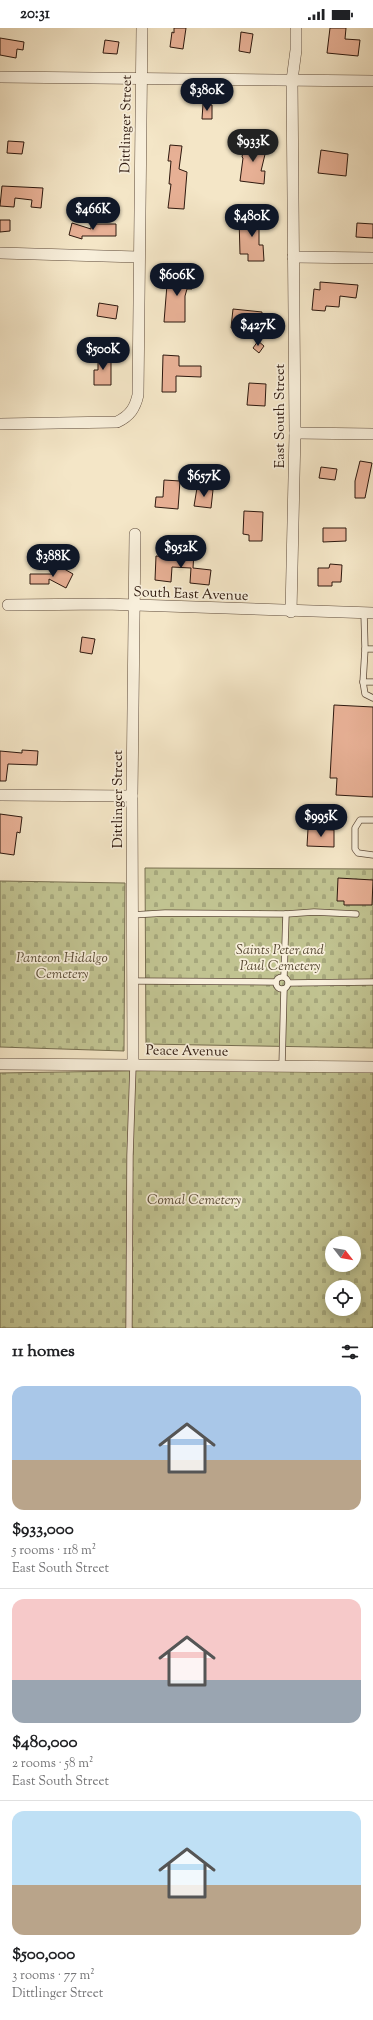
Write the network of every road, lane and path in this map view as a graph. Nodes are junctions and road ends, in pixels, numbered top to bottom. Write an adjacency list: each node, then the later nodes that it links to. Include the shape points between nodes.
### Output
1 (142, 28): 4 (street, Dittlinger Street)
2 (296, 28): 5 (street, East South Street)
3 (0, 77): 4 (street)
4 (141, 78): 5 (street); 8 (street, Dittlinger Street)
5 (292, 80): 6 (street); 9 (street, East South Street)
6 (373, 80)
7 (0, 253): 8 (street)
8 (138, 257): 11 (street, Dittlinger Street, via 138,394 132,411 118,422)
9 (293, 257): 10 (street); 12 (street, East South Street)
10 (373, 258)
11 (0, 424)
12 (295, 433): 13 (street); 17 (street, East South Street)
13 (373, 434)
14 (135, 534): 16 (street, Dittlinger Street)
15 (8, 605): 16 (street, South East Avenue)
16 (135, 605): 17 (street, South East Avenue); 25 (street, Dittlinger Street)
17 (291, 612): 18 (street, South East Avenue)
18 (369, 613): 19 (lane)
19 (365, 649): 20 (lane); 21 (lane)
20 (373, 649)
21 (363, 682): 22 (lane); 23 (lane, via 366,694)
22 (373, 682)
23 (373, 698)
24 (0, 795): 25 (street)
25 (132, 796): 30 (street, Dittlinger Street)
26 (373, 820): 27 (lane, via 360,820 354,828 355,849 358,853)
27 (373, 854)
28 (286, 914): 29 (lane); 30 (lane); 31 (lane)
29 (356, 914)
30 (132, 915): 32 (street, Dittlinger Street)
31 (284, 976): 33 (lane, via 277,978); 34 (lane)
32 (132, 982): 33 (lane); 38 (street, Dittlinger Street)
33 (276, 982): 36 (lane, via 278,987)
34 (289, 982): 35 (lane); 36 (lane)
35 (373, 982)
36 (284, 989): 39 (lane)
37 (0, 1064): 38 (street, Peace Avenue)
38 (133, 1065): 39 (street, Peace Avenue); 41 (lane)
39 (282, 1066): 40 (street, Peace Avenue)
40 (373, 1067)
41 (129, 1328)

